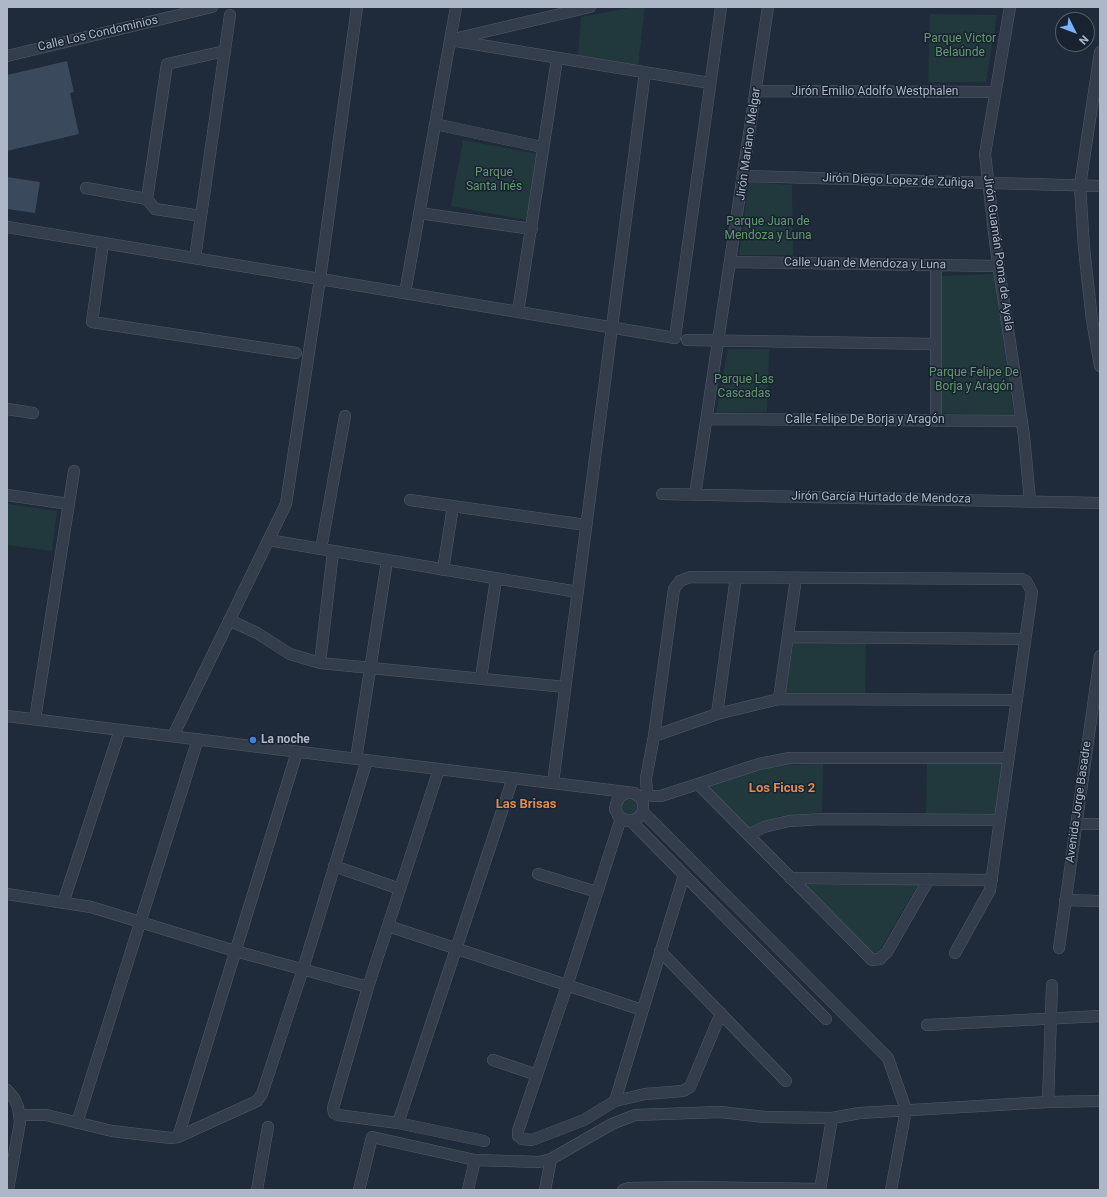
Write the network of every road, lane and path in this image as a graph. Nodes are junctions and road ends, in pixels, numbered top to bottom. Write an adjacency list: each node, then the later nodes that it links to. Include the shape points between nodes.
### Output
1 (212, 7): 12 (street, Calle Los Condominios)
2 (356, 7): 35 (street)
3 (456, 7): 9 (street)
4 (590, 7): 9 (street)
5 (721, 7): 15 (street)
6 (768, 7): 16 (street, Jirón Mariano Melgar)
7 (1010, 7): 17 (street, Jirón Guamán Poma de Ayala)
8 (230, 15): 10 (street)
9 (450, 40): 13 (street); 18 (street)
10 (225, 50): 25 (street, via 167,64); 27 (street)
11 (1100, 52): 22 (street)
12 (7, 56)
13 (557, 58): 14 (street); 19 (street)
14 (645, 72): 15 (street); 38 (street)
15 (710, 83): 38 (street, via 675,338)
16 (756, 91): 17 (street, Jirón Emilio Adolfo Westphalen); 20 (street, Jirón Mariano Melgar)
17 (994, 92): 21 (street, Jirón Guamán Poma de Ayala, via 985,154)
18 (435, 124): 19 (street); 26 (street)
19 (542, 147): 29 (street)
20 (744, 176): 21 (street, Jirón Diego Lopez de Zuñiga); 32 (street, Jirón Mariano Melgar)
21 (989, 184): 22 (street, Jirón Diego Lopez de Zuñiga); 34 (street, Jirón Guamán Poma de Ayala)
22 (1080, 186): 23 (street, Jirón Diego Lopez de Zuñiga); 43 (street, via 1084,248)
23 (1100, 186)
24 (86, 188): 25 (street)
25 (147, 199): 27 (street, via 155,209)
26 (419, 213): 29 (street); 36 (street)
27 (201, 216): 31 (street)
28 (7, 227): 30 (street)
29 (532, 229): 37 (street)
30 (103, 243): 31 (street); 42 (street, via 92,322)
31 (195, 258): 35 (street)
32 (731, 262): 33 (street, Calle Juan de Mendoza y Luna); 40 (street, Jirón Mariano Melgar)
33 (936, 265): 34 (street, Calle Juan de Mendoza y Luna); 41 (street)
34 (999, 266): 49 (street, Jirón Guamán Poma de Ayala)
35 (320, 279): 36 (street); 60 (street, via 286,504)
36 (405, 293): 37 (street)
37 (518, 312): 38 (street)
38 (612, 328): 59 (street)
39 (687, 340): 40 (street)
40 (719, 341): 41 (street); 47 (street, Jirón Mariano Melgar)
41 (935, 344): 48 (street)
42 (296, 353)
43 (1100, 366)
44 (7, 410): 45 (street)
45 (34, 413)
46 (345, 416): 61 (street)
47 (707, 419): 48 (street, Calle Felipe De Borja y Aragón); 53 (street, Jirón Mariano Melgar)
48 (936, 421): 49 (street, Calle Felipe De Borja y Aragón)
49 (1022, 421): 55 (street, Jirón Guamán Poma de Ayala)
50 (74, 471): 57 (street)
51 (662, 494): 53 (street, Jirón García Hurtado de Mendoza)
52 (7, 495): 57 (street)
53 (695, 495): 55 (street, Jirón García Hurtado de Mendoza)
54 (410, 500): 58 (street)
55 (1030, 501): 56 (street, Jirón García Hurtado de Mendoza)
56 (1100, 503)
57 (69, 504): 81 (street)
58 (453, 506): 59 (street); 64 (street)
59 (586, 525): 68 (street)
60 (268, 540): 61 (street); 69 (street)
61 (321, 549): 62 (street)
62 (334, 552): 63 (street); 73 (street)
63 (387, 561): 64 (street); 74 (street)
64 (443, 570): 67 (street)
65 (736, 578): 66 (street); 79 (street); 84 (street, via 690,577 680,580 674,589)
66 (796, 578): 70 (street); 71 (street, via 1022,579 1029,584 1032,592)
67 (496, 579): 68 (street); 75 (street)
68 (578, 592): 76 (street)
69 (229, 620): 73 (street, via 257,633 290,654); 83 (street)
70 (788, 637): 71 (street); 77 (street)
71 (1026, 638): 78 (street)
72 (1100, 656): 100 (street, Avenida Jorge Basadre)
73 (320, 663): 74 (street)
74 (371, 667): 75 (street); 88 (street)
75 (481, 678): 76 (street)
76 (565, 686): 91 (street)
77 (779, 699): 78 (street); 79 (street)
78 (1017, 700): 87 (street)
79 (717, 714): 84 (street)
80 (7, 716): 81 (street)
81 (35, 719): 82 (street)
82 (120, 730): 83 (street); 114 (street)
83 (173, 736): 85 (street)
84 (654, 736): 95 (street)
85 (198, 739): 86 (street); 115 (street)
86 (297, 752): 88 (street); 119 (street)
87 (1009, 758): 92 (street, via 790,758 759,764); 99 (street)
88 (361, 759): 89 (street); 103 (street)
89 (439, 769): 90 (street); 109 (street)
90 (513, 778): 91 (street); 118 (street)
91 (553, 783): 93 (street)
92 (698, 784): 95 (street, via 661,796); 102 (street)
93 (598, 789): 94 (street); 96 (street)
94 (629, 792): 95 (street); 96 (street, via 620,796)
95 (644, 796): 97 (street)
96 (616, 806): 98 (street, via 617,813)
97 (643, 812): 98 (street, via 637,819); 139 (street, via 883,1052 890,1064)
98 (626, 819): 105 (street); 110 (street)
99 (1000, 820): 102 (street, via 822,819 789,821 764,827); 108 (street)
100 (1076, 824): 101 (street); 112 (street, Avenida Jorge Basadre)
101 (1100, 824)
102 (748, 835): 106 (street)
103 (334, 866): 109 (street); 122 (street)
104 (538, 874): 110 (street)
105 (684, 875): 120 (street); 130 (street)
106 (790, 878): 107 (street); 107 (street, via 872,960 880,959 887,952)
107 (929, 879): 108 (street)
108 (992, 880): 121 (street, via 986,901)
109 (400, 889): 116 (street)
110 (597, 892): 124 (street)
111 (7, 894): 114 (street)
112 (1065, 900): 113 (street); 117 (street, Avenida Jorge Basadre)
113 (1100, 901)
114 (63, 903): 115 (street, via 91,907)
115 (142, 923): 119 (street); 142 (street)
116 (388, 926): 118 (street); 125 (street)
117 (1059, 948)
118 (457, 949): 124 (street); 143 (street)
119 (235, 951): 122 (street); 145 (street)
120 (660, 951): 126 (street); 127 (street)
121 (955, 953)
122 (303, 969): 125 (street); 145 (street, via 262,1094 257,1101)
123 (1052, 985): 129 (street)
124 (567, 986): 126 (street); 133 (street)
125 (368, 987): 143 (street, via 333,1108 334,1113)
126 (642, 1010): 136 (street)
127 (721, 1013): 134 (street); 136 (street, via 690,1087 683,1091 645,1094)
128 (1100, 1016): 129 (street)
129 (1051, 1018): 131 (street); 138 (street)
130 (826, 1019)
131 (927, 1025)
132 (494, 1060): 133 (street)
133 (537, 1075): 136 (street, via 518,1131 518,1136 522,1140 532,1140 584,1120)
134 (786, 1081)
135 (7, 1090): 140 (street, via 14,1098)
136 (615, 1101)
137 (1100, 1101): 138 (street)
138 (1048, 1102): 139 (street)
139 (906, 1110): 141 (street); 157 (street)
140 (19, 1115): 142 (street, via 46,1115); 151 (street, via 20,1122)
141 (832, 1118): 147 (street, via 765,1117 720,1112 635,1115 612,1124); 150 (street)
142 (77, 1123): 145 (street, via 112,1131)
143 (398, 1123): 146 (street)
144 (268, 1127): 152 (street)
145 (178, 1137)
146 (484, 1141)
147 (551, 1159): 148 (street, via 539,1162); 155 (street)
148 (475, 1160): 153 (street, via 372,1137); 154 (street)
149 (688, 1188): 150 (street); 156 (street)
150 (820, 1189)
151 (8, 1190)
152 (257, 1190)
153 (359, 1190)
154 (468, 1190)
155 (545, 1190)
156 (623, 1190)
157 (891, 1190)

